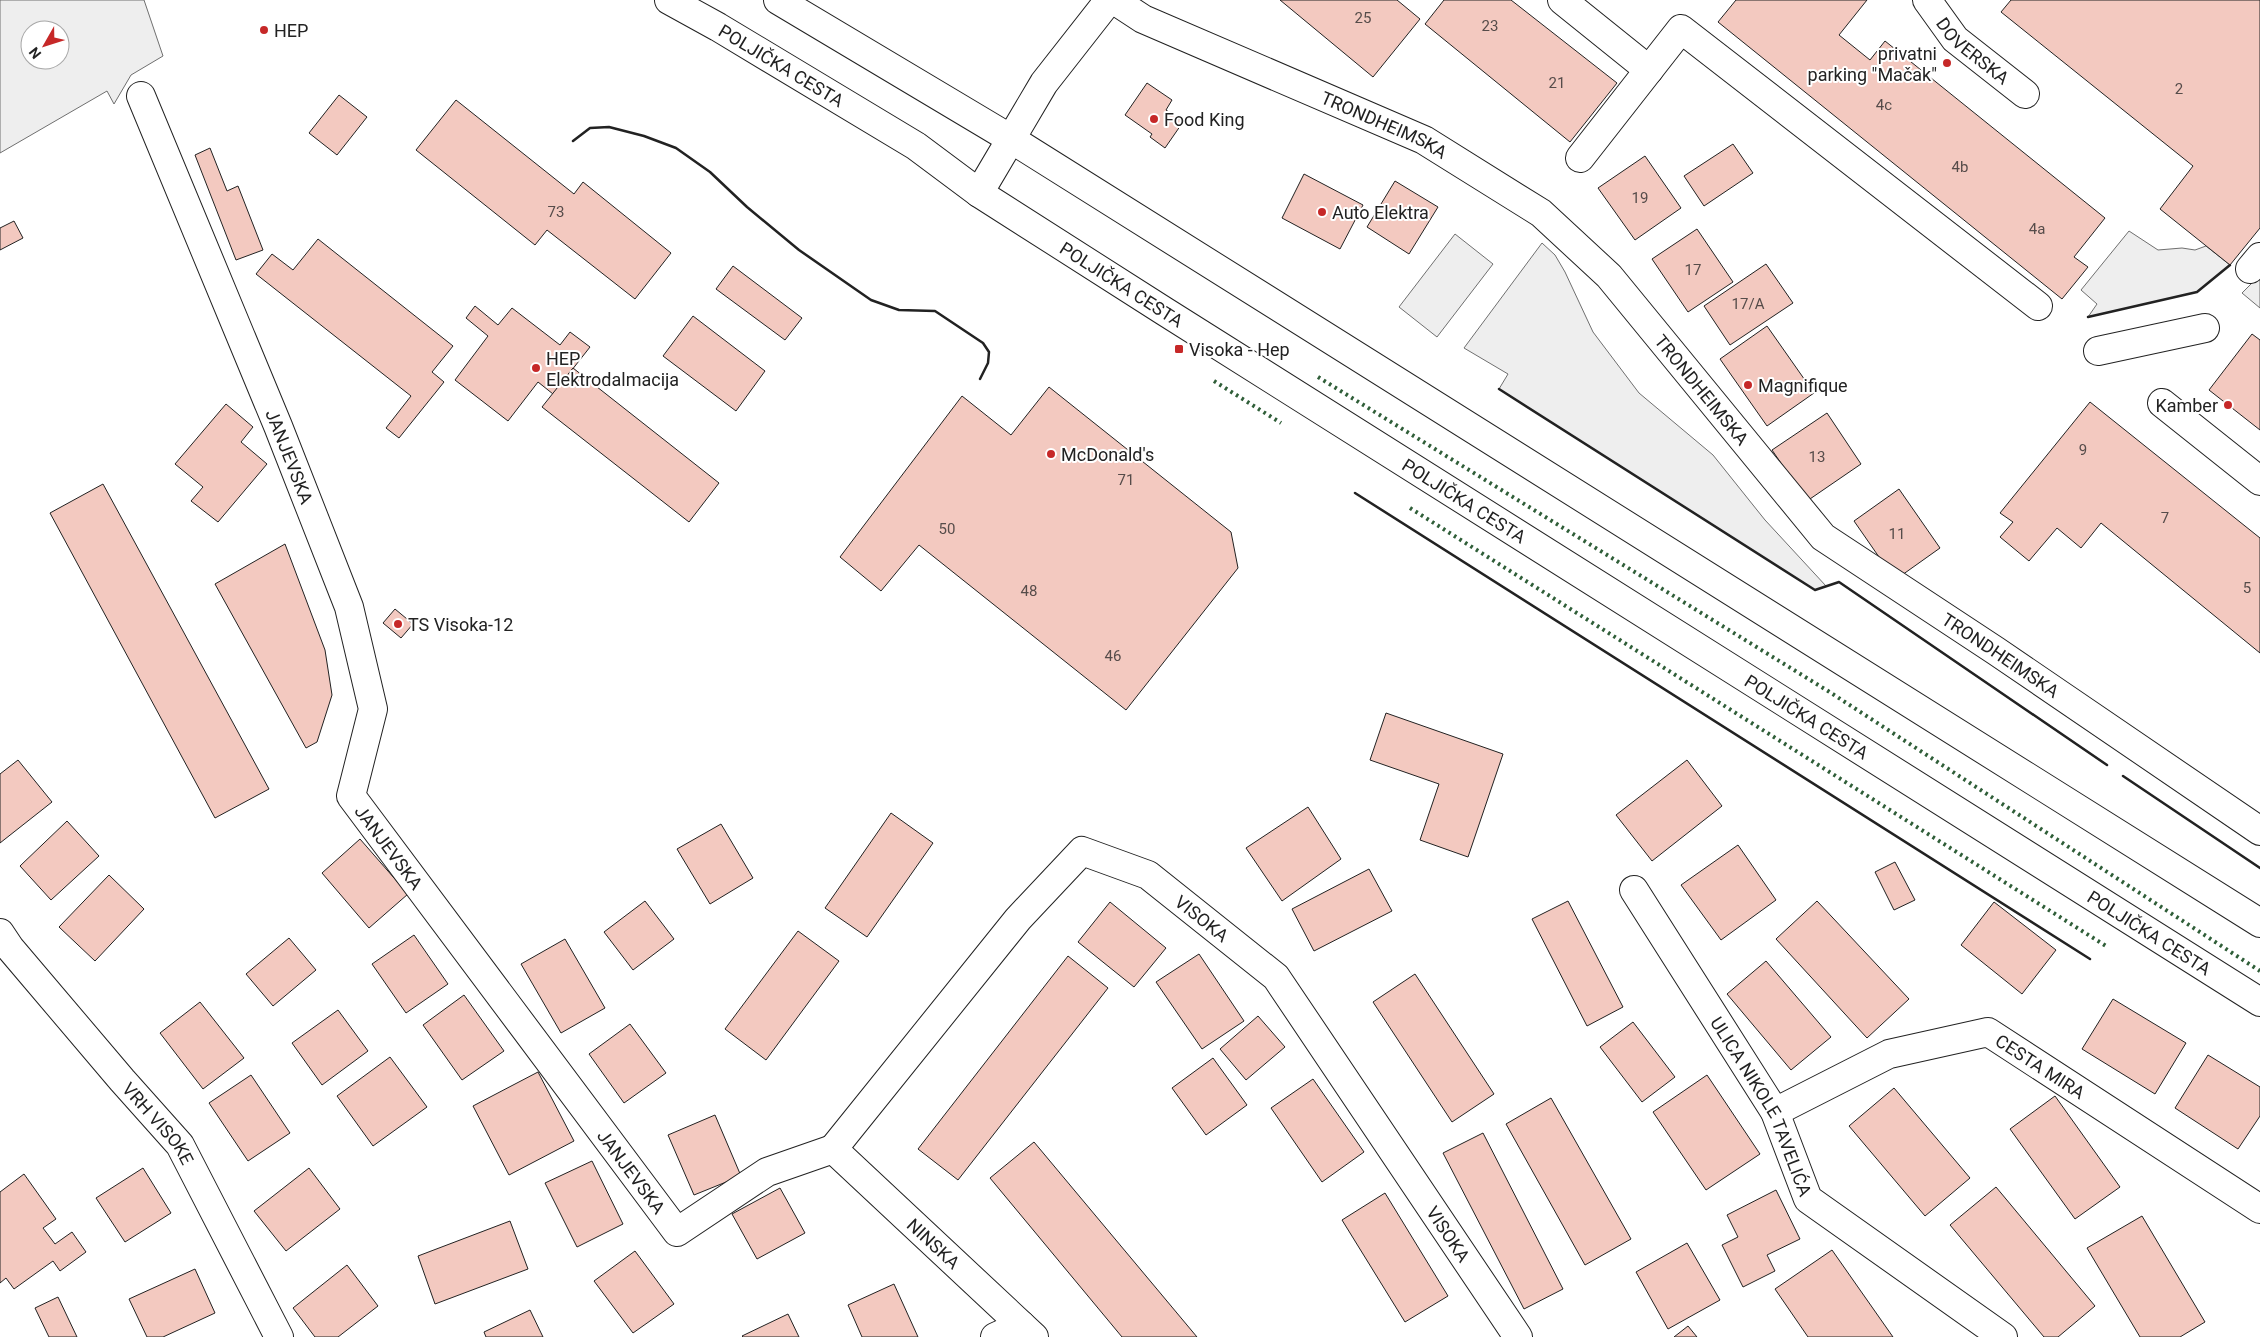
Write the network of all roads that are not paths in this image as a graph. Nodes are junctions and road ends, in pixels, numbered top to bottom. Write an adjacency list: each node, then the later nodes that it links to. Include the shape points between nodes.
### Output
1 (669, 0): 12 (street, POLJIČKA CESTA, via 916,146)
2 (778, 0): 10 (street)
3 (1109, 0): 10 (street, via 1044,83)
4 (1114, 0): 18 (street, TRONDHEIMSKA, via 1143,19 1424,140 1541,213 1609,276 1823,537)
5 (1562, 0): 7 (street)
6 (1927, 0): 8 (street, DOVERSKA, via 1955,39)
7 (1649, 70): 11 (street); 13 (street, via 1681,29)
8 (2025, 94)
9 (141, 96): 24 (street, JANJEVSKA, via 349,606 373,709 351,796 677,1232 767,1172)
10 (1011, 140): 12 (street); 20 (street)
11 (1580, 158)
12 (979, 193): 22 (street, POLJIČKA CESTA)
13 (2038, 306)
14 (2205, 328): 15 (street)
15 (2098, 351)
16 (2162, 404): 17 (street)
17 (2260, 481)
18 (2260, 831)
19 (1634, 890): 23 (street, ULICA NIKOLE TAVELIĆA)
20 (2260, 923)
21 (3, 945): 27 (street, VRH VISOKE, via 180,1145)
22 (2260, 1002)
23 (1775, 1112): 25 (street, CESTA MIRA, via 1888,1054 1988,1032); 30 (street, ULICA NIKOLE TAVELIĆA, via 1808,1199)
24 (833, 1150): 26 (street, NINSKA); 29 (street, VISOKA, via 1018,919 1082,851 1148,875 1276,977)
25 (2260, 1209)
26 (1028, 1331): 28 (street)
27 (279, 1337)
28 (995, 1337)
29 (1518, 1337)
30 (2003, 1337)

